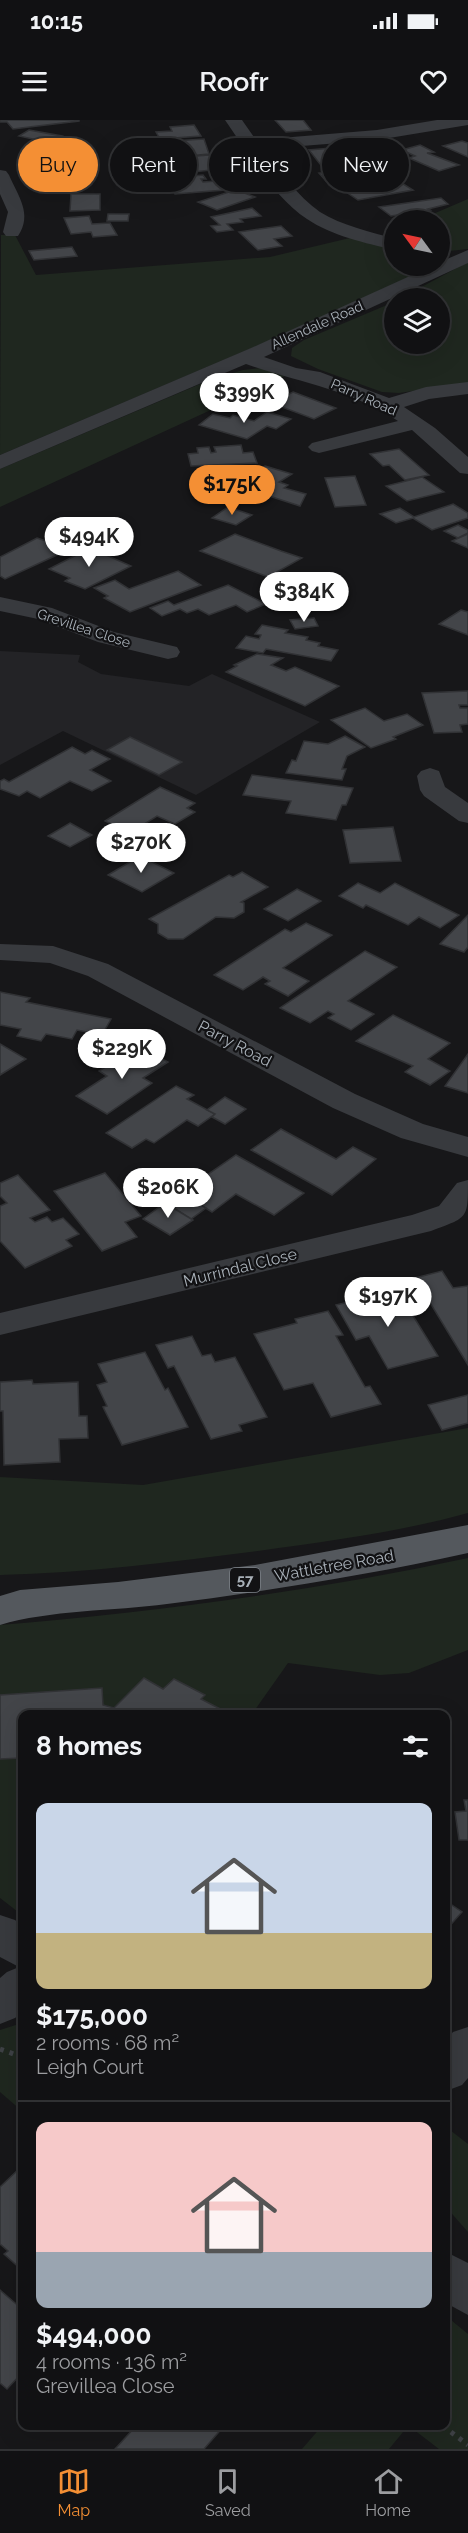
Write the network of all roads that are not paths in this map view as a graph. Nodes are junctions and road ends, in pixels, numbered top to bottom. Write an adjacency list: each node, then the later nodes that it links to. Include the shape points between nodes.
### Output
1 (233, 120): 3 (street)
2 (467, 120): 4 (street, via 389,133)
3 (247, 138)
4 (310, 140)
5 (0, 175): 7 (street, via 17,212)
6 (291, 192): 8 (street, via 312,214)
7 (13, 232)
8 (384, 242)
9 (453, 259): 10 (street, Allendale Road)
10 (252, 355): 12 (street, Parry Road, via 293,374 313,376); 15 (street, Allendale Road)
11 (468, 388): 12 (street, via 426,393)
12 (388, 405): 13 (street, Parry Road)
13 (416, 423): 14 (street); 16 (street, Parry Road)
14 (319, 447)
15 (0, 463)
16 (468, 468)
17 (0, 604): 18 (street, Grevillea Close, via 44,613 106,637)
18 (168, 652)
19 (430, 776): 20 (street, via 433,790)
20 (468, 815)
21 (0, 952): 22 (street, Parry Road, via 53,955 91,967 344,1101 412,1131)
22 (468, 1148)
23 (468, 1190): 24 (street, Murrindal Close, via 450,1213 420,1224)
24 (0, 1324)
25 (468, 1539): 26 (main road, Wattletree Road / 57, via 255,1579)
26 (7, 1605)
27 (0, 1933): 28 (street)
28 (18, 1947)
29 (18, 1988): 30 (street)
30 (0, 2005)
31 (468, 2046): 32 (street)
32 (450, 2066)
33 (450, 2277): 34 (street)
34 (468, 2292)

